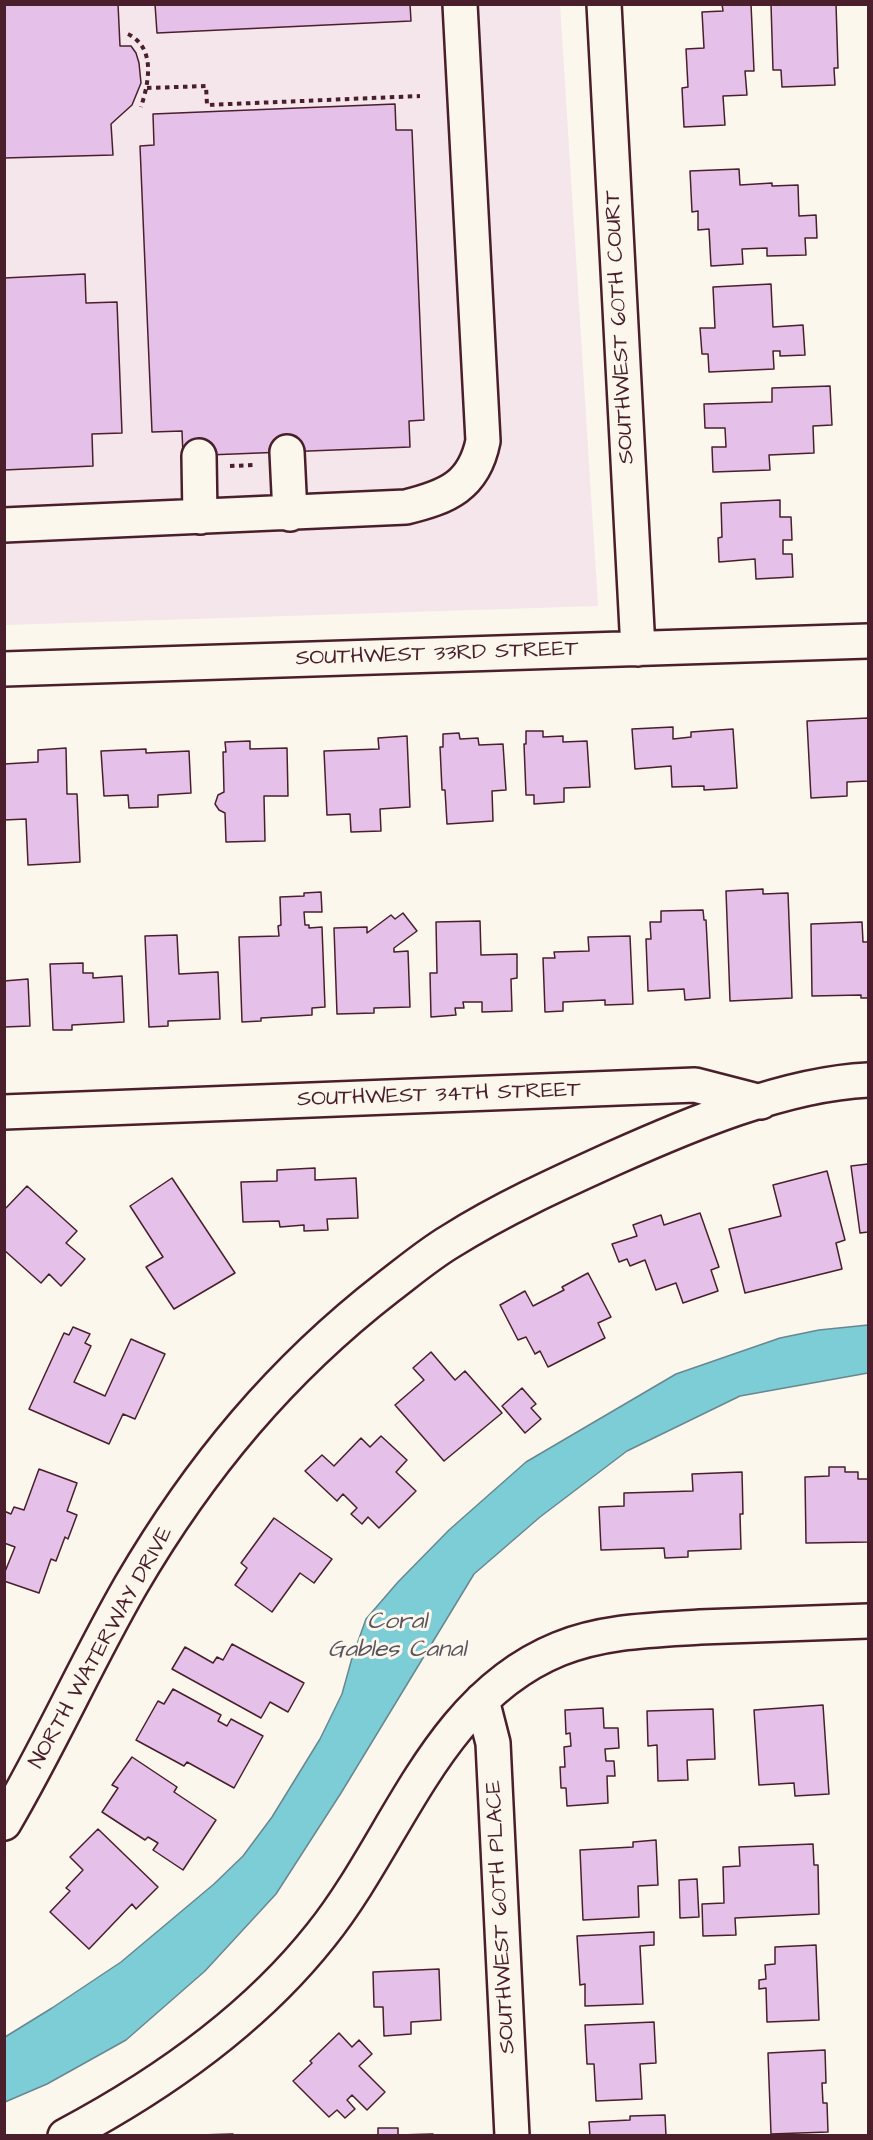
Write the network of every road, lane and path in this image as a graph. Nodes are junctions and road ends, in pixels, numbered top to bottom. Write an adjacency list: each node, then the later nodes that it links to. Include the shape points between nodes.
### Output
1 (460, 4): 9 (street, via 483,441 480,456 456,489 436,500 406,507)
2 (604, 4): 13 (street, SOUTHWEST 60TH COURT)
3 (128, 34): 4 (path, via 144,49)
4 (147, 88): 5 (path, via 206,86 207,105); 6 (path)
5 (420, 96)
6 (141, 107)
7 (275, 458): 8 (path); 9 (street)
8 (210, 461): 10 (street)
9 (290, 514): 10 (street)
10 (200, 517): 11 (street)
11 (4, 525)
12 (868, 641): 13 (street, SOUTHWEST 33RD STREET)
13 (638, 649): 14 (street, SOUTHWEST 33RD STREET)
14 (4, 669)
15 (868, 1080): 16 (street, SOUTHWEST 34TH STREET, via 822,1086)
16 (761, 1102): 17 (street, SOUTHWEST 34TH STREET, via 695,1085); 20 (street, NORTH WATERWAY DRIVE, via 645,1144 551,1186 482,1223 418,1264 308,1354 246,1421 168,1527 115,1615)
17 (4, 1112)
18 (868, 1622): 19 (street, via 659,1629 604,1636 548,1654 515,1673)
19 (482, 1700): 21 (street, via 441,1746 353,1892 299,1962 259,2002 157,2082); 23 (street, SOUTHWEST 60TH PLACE, via 493,1743)
20 (4, 1823)
21 (114, 2123): 22 (street)
22 (65, 2136)
23 (512, 2136)

